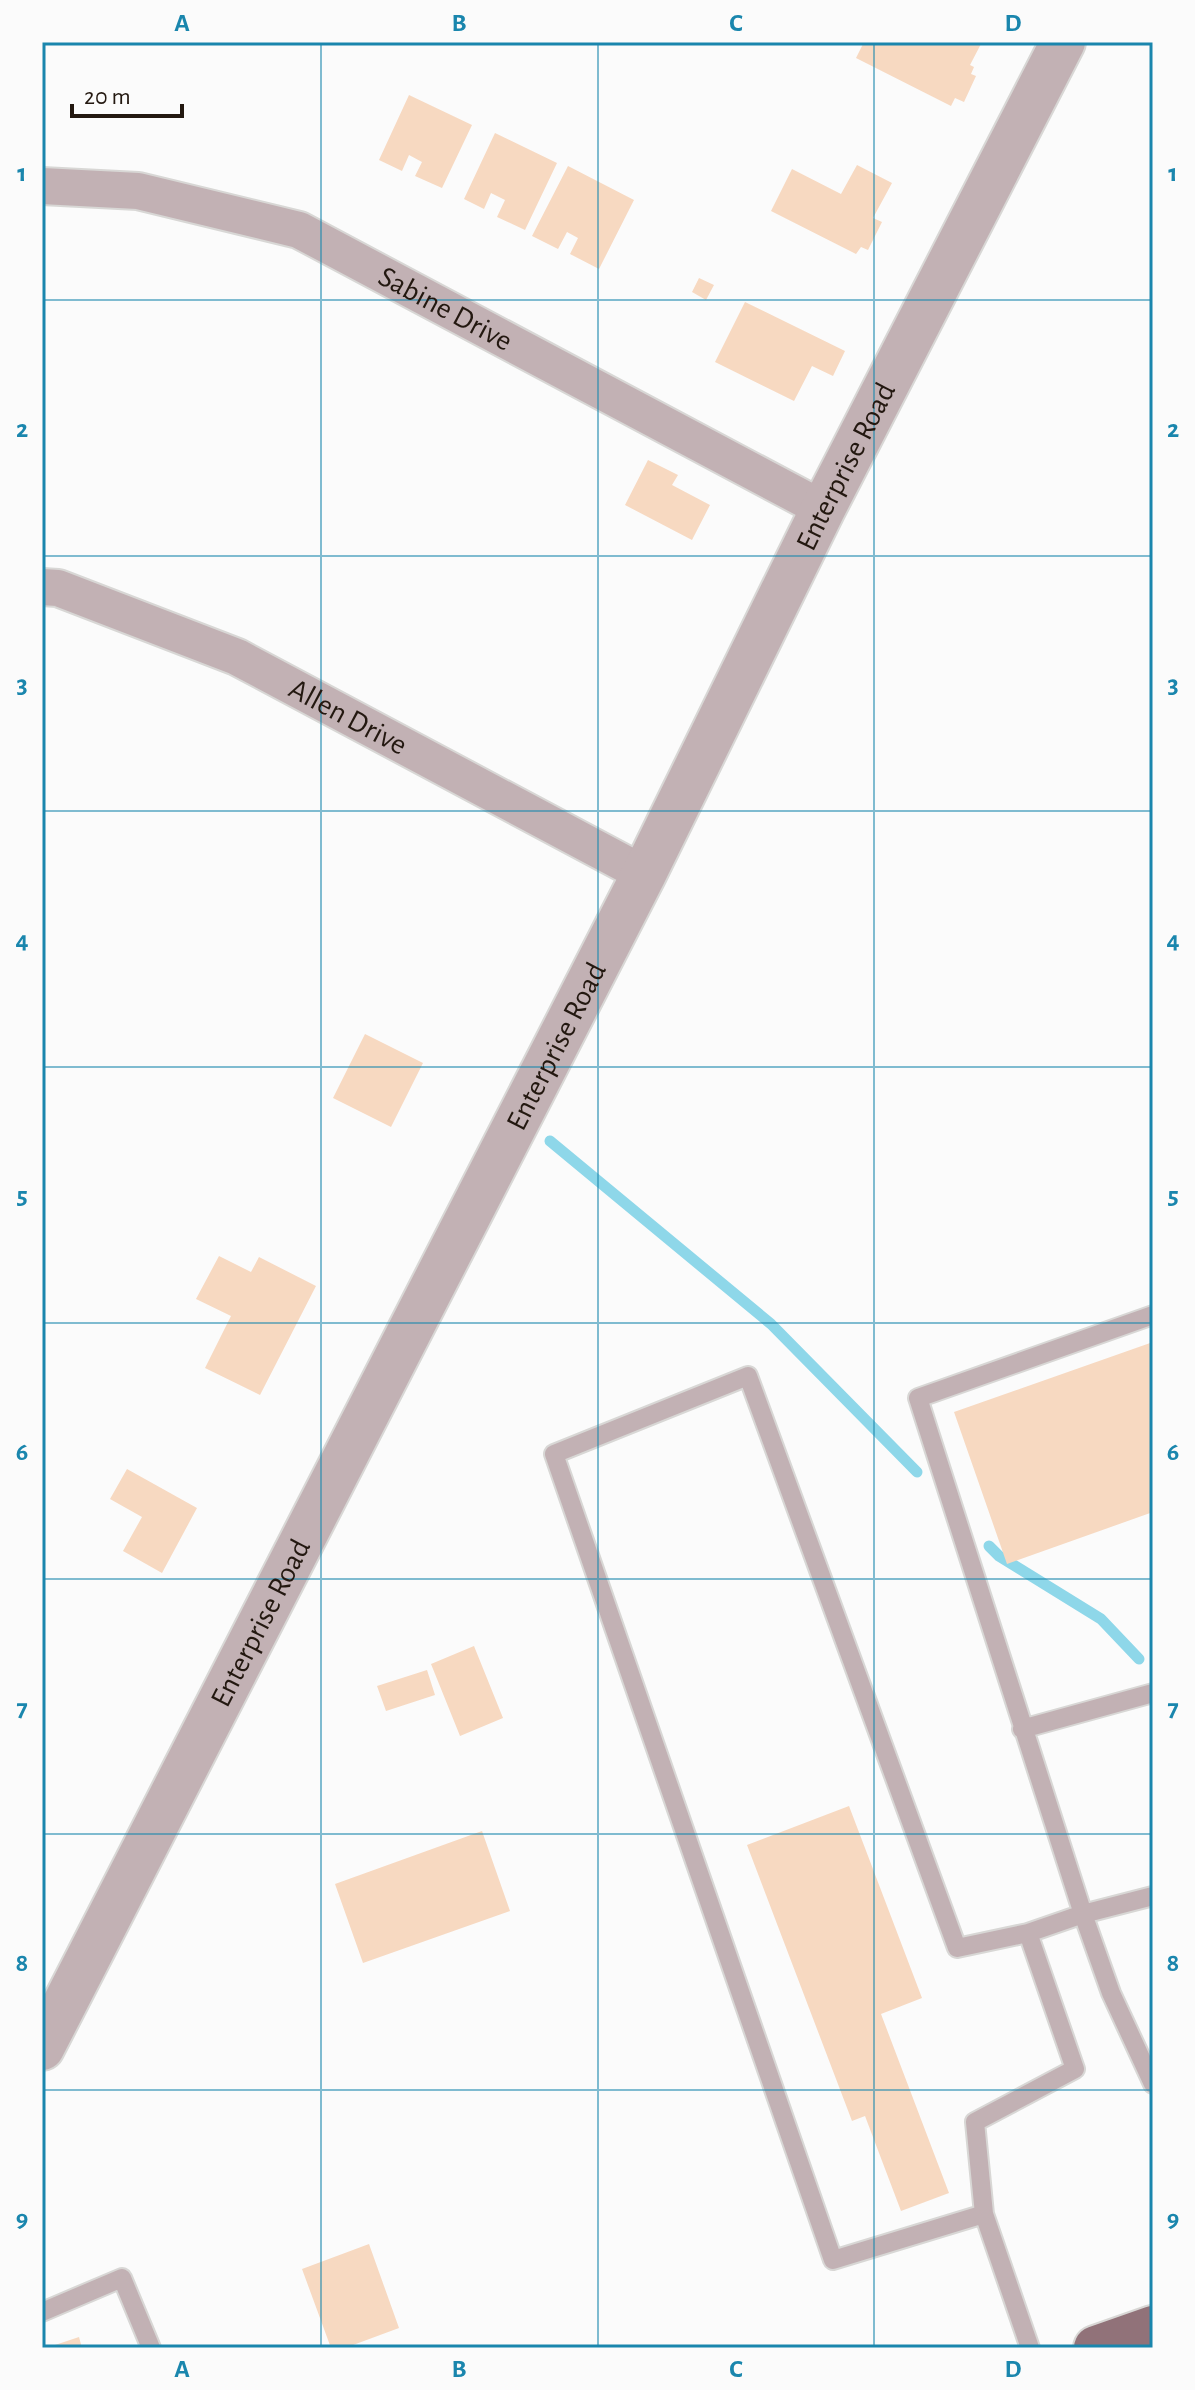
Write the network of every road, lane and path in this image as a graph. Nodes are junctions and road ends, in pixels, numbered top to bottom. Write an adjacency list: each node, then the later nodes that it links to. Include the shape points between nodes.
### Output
1 (1063, 42): 3 (street, Enterprise Road)
2 (42, 186): 3 (street, Sabine Drive, via 138,191 299,230)
3 (823, 509): 5 (street, Enterprise Road)
4 (42, 587): 5 (street, Allen Drive, via 58,588 237,657)
5 (644, 874): 12 (street, Enterprise Road)
6 (1153, 1315): 8 (lane, via 918,1398)
7 (1153, 1693): 8 (lane)
8 (1022, 1729): 10 (lane)
9 (1153, 1896): 10 (lane)
10 (1083, 1914): 11 (lane); 13 (lane, via 1111,1993)
11 (1028, 1933): 14 (lane, via 1075,2069 975,2122); 14 (lane, via 957,1948 748,1376 554,1454 833,2260)
12 (42, 2048)
13 (1153, 2084)
14 (984, 2214): 18 (lane)
15 (42, 2312): 17 (lane, via 122,2278)
16 (1153, 2328): 19 (main road)
17 (151, 2348)
18 (1030, 2348)
19 (1096, 2348)

